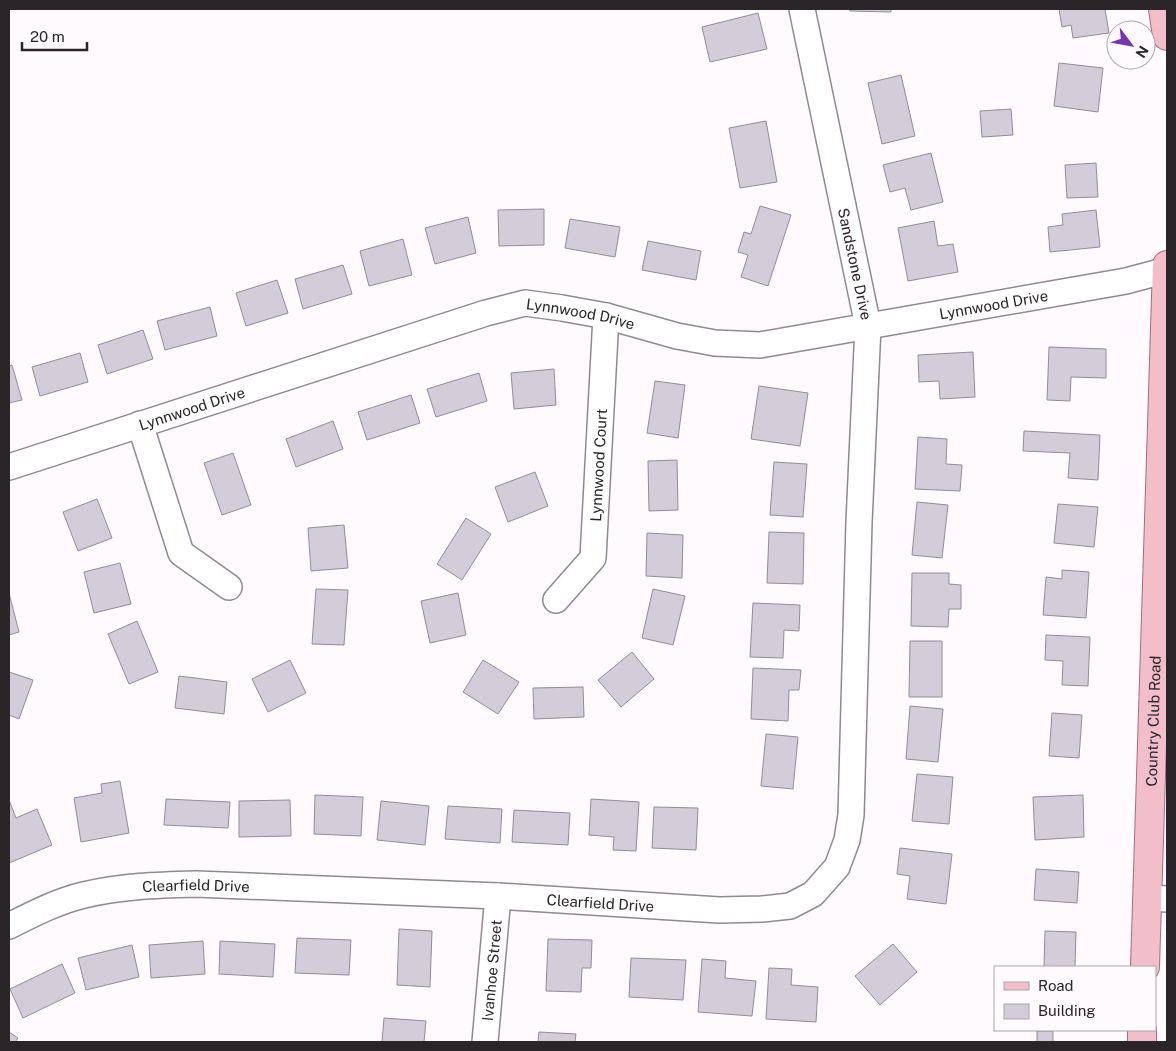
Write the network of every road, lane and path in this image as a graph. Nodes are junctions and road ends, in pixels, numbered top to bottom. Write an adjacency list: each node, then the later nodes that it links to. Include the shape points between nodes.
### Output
1 (802, 9): 5 (street, Sandstone Drive)
2 (1167, 265): 3 (main road, Country Club Road)
3 (1167, 270): 5 (street, Lynnwood Drive, via 1126,281); 6 (main road, Country Club Road)
4 (606, 316): 5 (street, Lynnwood Drive, via 677,336 715,343 760,345); 7 (street, Lynnwood Drive, via 525,304 510,307); 12 (street, Lynnwood Court, via 594,558)
5 (868, 326): 9 (street, Sandstone Drive)
6 (1165, 406): 10 (main road, Country Club Road)
7 (140, 424): 8 (street, Lynnwood Drive); 11 (street, via 181,553)
8 (9, 467)
9 (858, 522): 13 (street, Clearfield Drive, via 851,815 847,840 837,867 813,894 790,906 753,910)
10 (1162, 568): 14 (main road, Country Club Road)
11 (228, 587)
12 (556, 600)
13 (498, 896): 15 (street, Clearfield Drive, via 270,886 146,885 82,896); 17 (street, Ivanhoe Street)
14 (1158, 898): 16 (main road, Country Club Road)
15 (9, 926)
16 (1145, 966)
17 (485, 1042)

